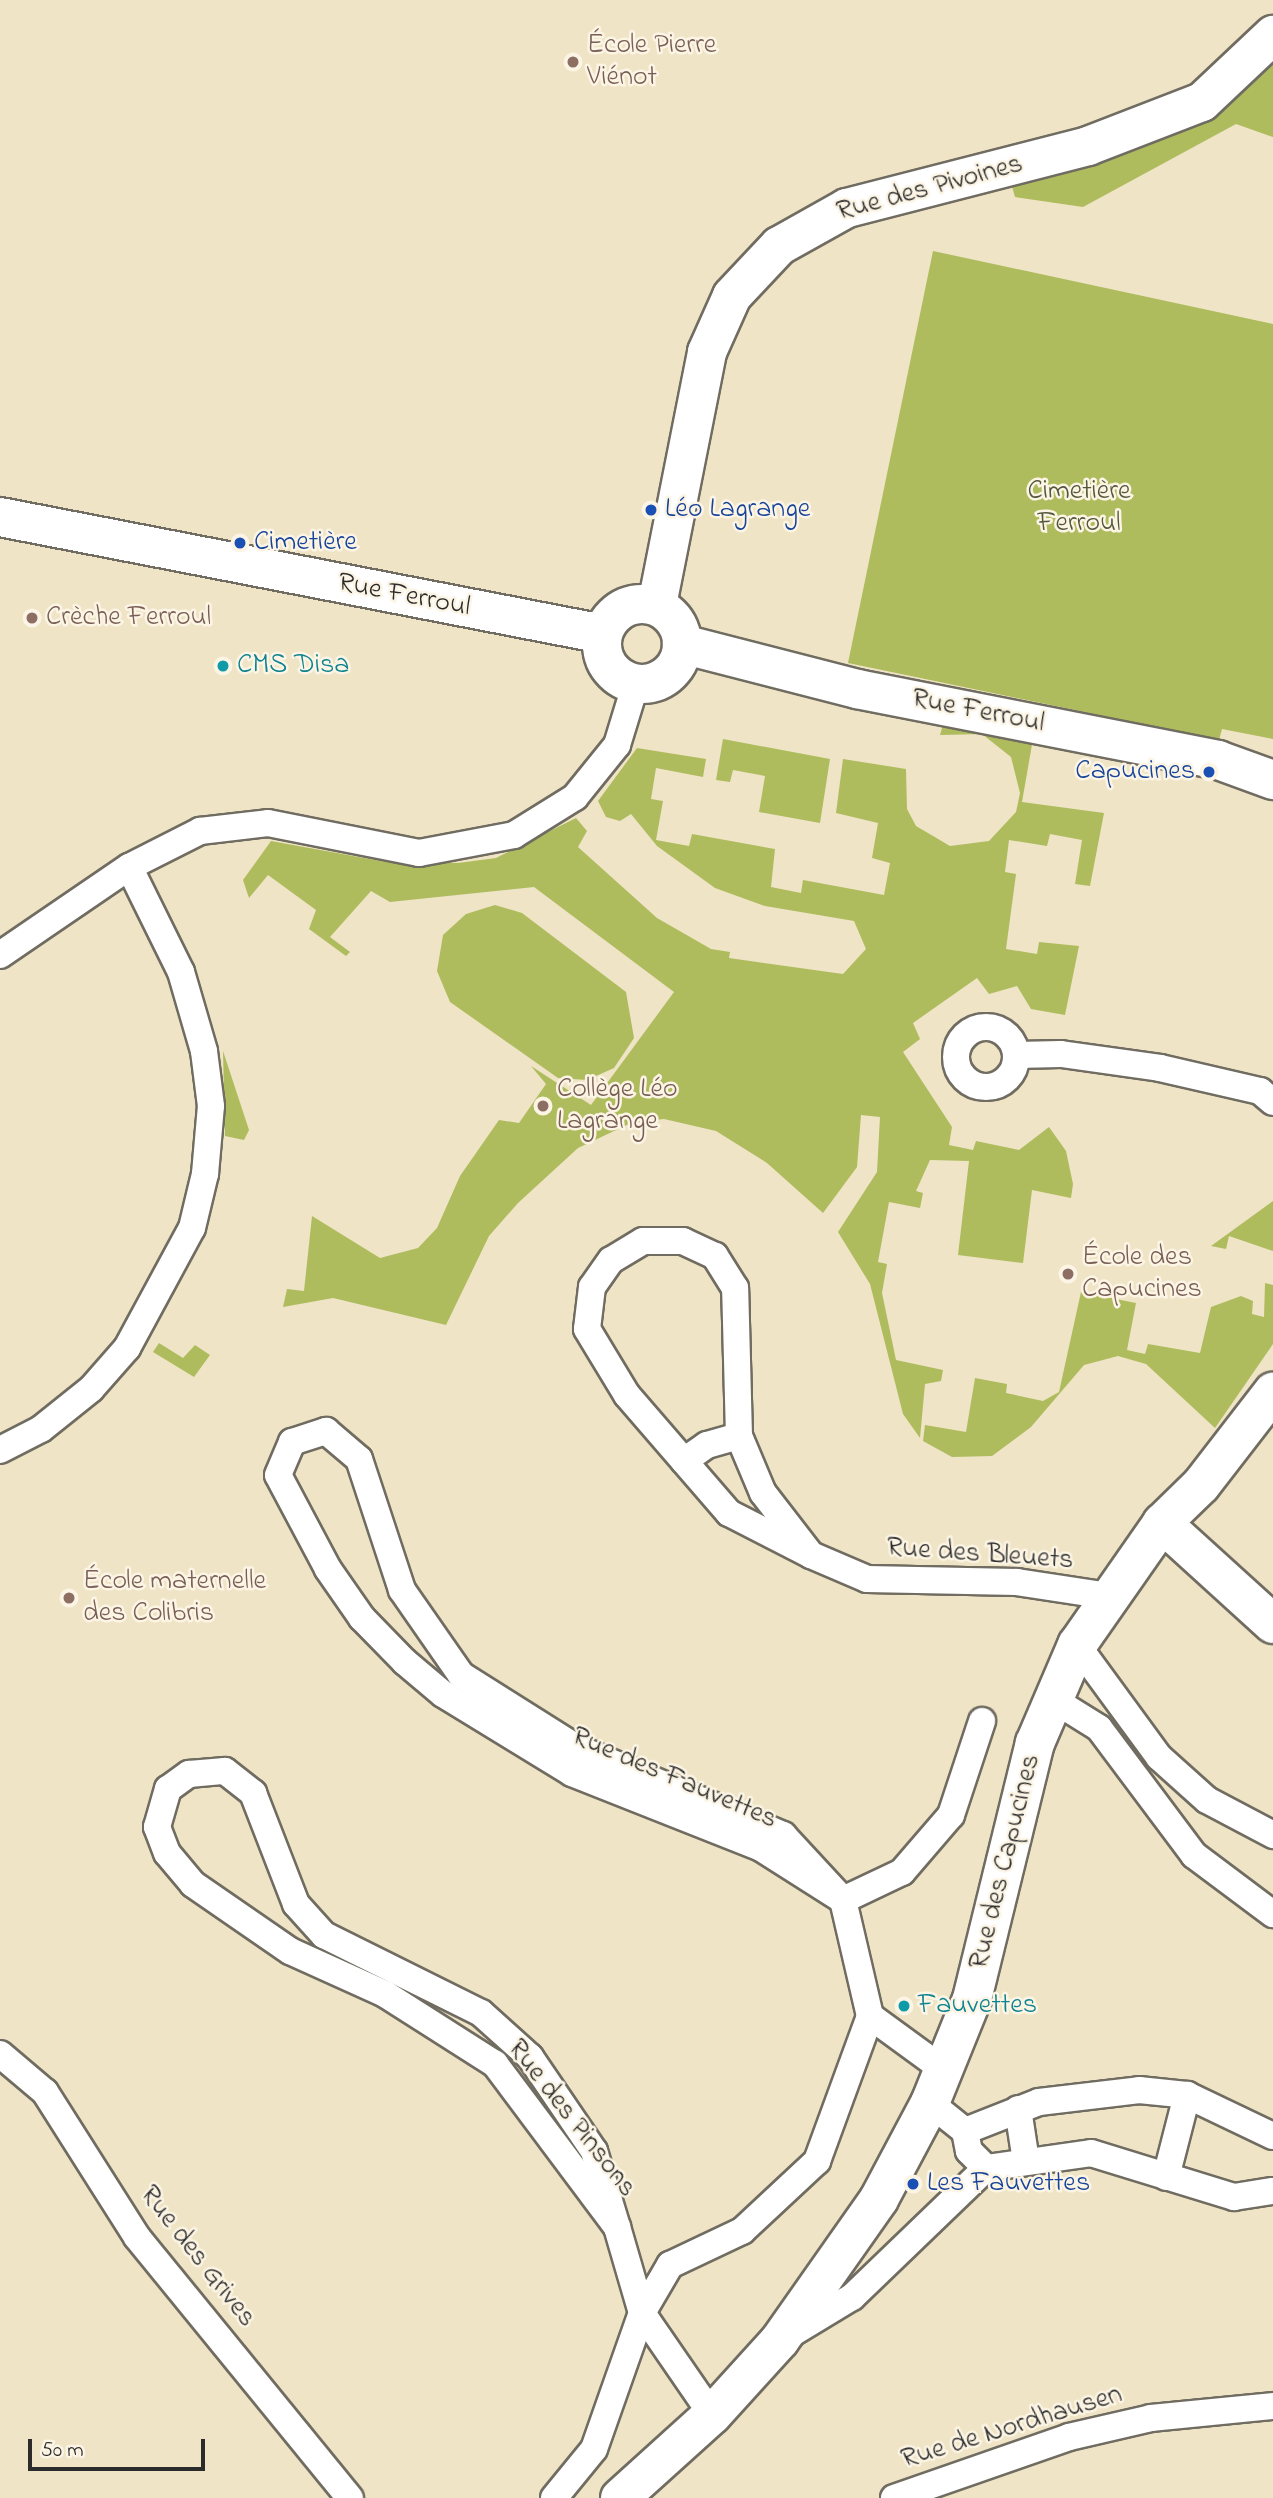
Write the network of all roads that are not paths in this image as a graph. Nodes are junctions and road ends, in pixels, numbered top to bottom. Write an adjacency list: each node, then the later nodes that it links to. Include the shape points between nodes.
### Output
1 (1273, 35): 3 (street, Rue des Pivoines, via 1202,102 1088,146 847,208 779,246 732,296 707,352)
2 (0, 517): 4 (street, Rue Ferroul)
3 (657, 605): 4 (street, via 619,611); 5 (street, via 678,627)
4 (603, 634): 6 (street, via 613,672)
5 (682, 645): 6 (street, via 664,677); 7 (street, Rue Ferroul, via 857,689 1218,760)
6 (636, 683): 8 (street, via 617,745 575,797 514,835 419,853 268,823 200,831)
7 (1273, 780)
8 (129, 867): 9 (street); 14 (street, via 181,972 204,1051 211,1106 205,1174 192,1227 127,1348 91,1389 41,1429)
9 (0, 956)
10 (1016, 1055): 11 (street, via 1061,1054 1160,1068 1260,1091)
11 (1273, 1102)
12 (1273, 1392): 16 (street, Rue des Capucines, via 1201,1485)
13 (739, 1436): 15 (street, via 707,1445); 15 (street, Rue des Bleuets, via 735,1287 715,1256 683,1241 643,1241 611,1260 592,1287 587,1329 627,1395); 17 (street, Rue des Bleuets, via 763,1493)
14 (0, 1450)
15 (684, 1461): 17 (street, Rue des Bleuets, via 729,1513)
16 (1162, 1523): 18 (street, Rue des Capucines); 19 (street)
17 (811, 1555): 18 (street, Rue des Bleuets, via 867,1578 1017,1583)
18 (1108, 1596): 21 (street, Rue des Capucines)
19 (1273, 1624)
20 (430, 1630): 22 (street); 22 (street, Rue des Fauvettes, via 402,1590 359,1459 326,1432 292,1442 278,1475 328,1569 362,1618); 23 (street, Rue des Fauvettes)
21 (1077, 1646): 25 (street, Rue des Capucines); 27 (street, via 1159,1757 1207,1800)
22 (405, 1662): 24 (street, Rue des Fauvettes)
23 (461, 1675): 24 (street); 28 (street, Rue des Fauvettes, via 577,1748 783,1835)
24 (443, 1694): 28 (street, Rue des Fauvettes, via 572,1773 761,1847)
25 (1054, 1700): 29 (street, via 1099,1728 1195,1856); 36 (street, Rue des Capucines, via 1035,1743 972,1999)
26 (982, 1721): 28 (street, via 951,1815 902,1872)
27 (1273, 1835)
28 (843, 1900): 33 (street, Rue des Fauvettes)
29 (1273, 1914)
30 (324, 1935): 31 (street); 31 (street, Rue des Pinsons, via 296,1904 253,1793 225,1771 189,1774 168,1789 156,1818 167,1853 193,1884); 32 (street, Rue des Pinsons)
31 (311, 1961): 34 (street, Rue des Pinsons)
32 (459, 2002): 34 (street); 45 (street, Rue des Pinsons, via 481,2013 559,2092 594,2151)
33 (870, 2016): 36 (street); 46 (street, via 817,2161 742,2231 670,2265)
34 (442, 2026): 45 (street, Rue des Pinsons, via 495,2064)
35 (0, 2054): 50 (street, Rue des Grives, via 44,2092 137,2238)
36 (937, 2086): 39 (street); 47 (street, Rue des Capucines, via 851,2244)
37 (1187, 2095): 38 (street, via 1089,2091); 40 (street); 43 (street)
38 (1018, 2109): 39 (street); 41 (street)
39 (965, 2131): 42 (street, via 969,2151)
40 (1273, 2136)
41 (1026, 2161): 42 (street); 43 (street, via 1091,2153)
42 (986, 2168): 47 (street, via 852,2297)
43 (1166, 2177): 44 (street, via 1234,2197)
44 (1273, 2191)
45 (617, 2227): 46 (street, Rue des Pinsons)
46 (642, 2313): 49 (street, Rue des Pinsons); 51 (street, via 594,2449)
47 (780, 2340): 49 (street, Rue des Capucines)
48 (1273, 2406): 53 (street, Rue de Nordhausen, via 1151,2418 1069,2437)
49 (712, 2415): 52 (street, Rue des Capucines)
50 (350, 2498)
51 (554, 2498)
52 (620, 2498)
53 (894, 2498)

